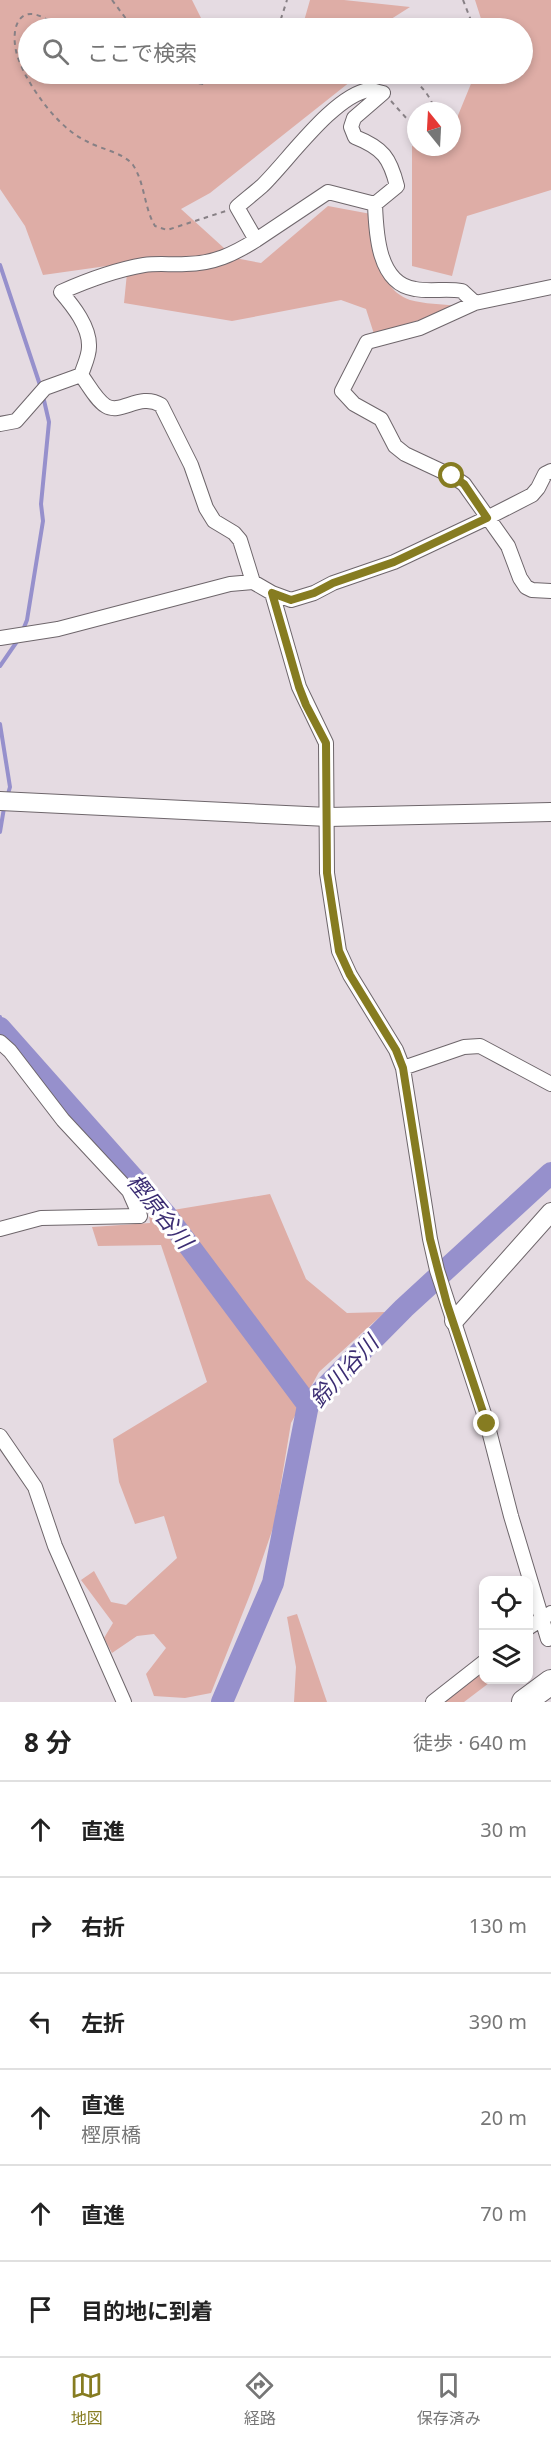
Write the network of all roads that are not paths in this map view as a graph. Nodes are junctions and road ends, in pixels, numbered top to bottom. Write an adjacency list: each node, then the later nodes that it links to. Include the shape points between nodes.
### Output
1 (375, 204): 2 (street, via 328,192); 2 (street, via 398,186 391,164 374,145 355,138 351,127 354,118 383,93 371,90 346,101 303,138 263,185 237,207); 4 (street, via 388,272 414,290 462,291)
2 (256, 240): 5 (street, via 216,261 146,264 97,276 61,292 79,315 90,345)
3 (551, 287): 4 (street)
4 (475, 303): 8 (street, via 420,328 367,342 342,391 354,404 381,419 395,446 405,454 464,484)
5 (81, 375): 6 (street, via 42,391 16,421); 9 (street, via 108,407 144,400 162,405 191,465 206,508 214,521 240,540)
6 (0, 424)
7 (551, 471): 8 (street, via 532,495)
8 (487, 518): 10 (street, via 508,546 526,587); 11 (street, via 394,562 314,593 291,600)
9 (253, 582): 11 (street); 12 (street, via 230,584 58,629)
10 (551, 591)
11 (272, 593): 15 (street, via 299,687 326,743)
12 (0, 638)
13 (4, 802): 15 (street)
14 (551, 812): 15 (street)
15 (328, 817): 17 (street, via 327,873 339,951)
16 (0, 1042): 20 (street, via 63,1120 129,1191 140,1216 41,1218)
17 (403, 1068): 18 (street, via 464,1047 480,1046); 21 (street, via 428,1229)
18 (551, 1084)
19 (551, 1212): 21 (street)
20 (0, 1229)
21 (450, 1312): 23 (street, via 487,1424 511,1516)
22 (0, 1436): 28 (street, via 35,1488 55,1546)
23 (546, 1616): 24 (street); 25 (street)
24 (533, 1625)
25 (548, 1639)
26 (479, 1665): 29 (street)
27 (551, 1682): 30 (highway)
28 (124, 1702)
29 (433, 1702)
30 (524, 1702)

